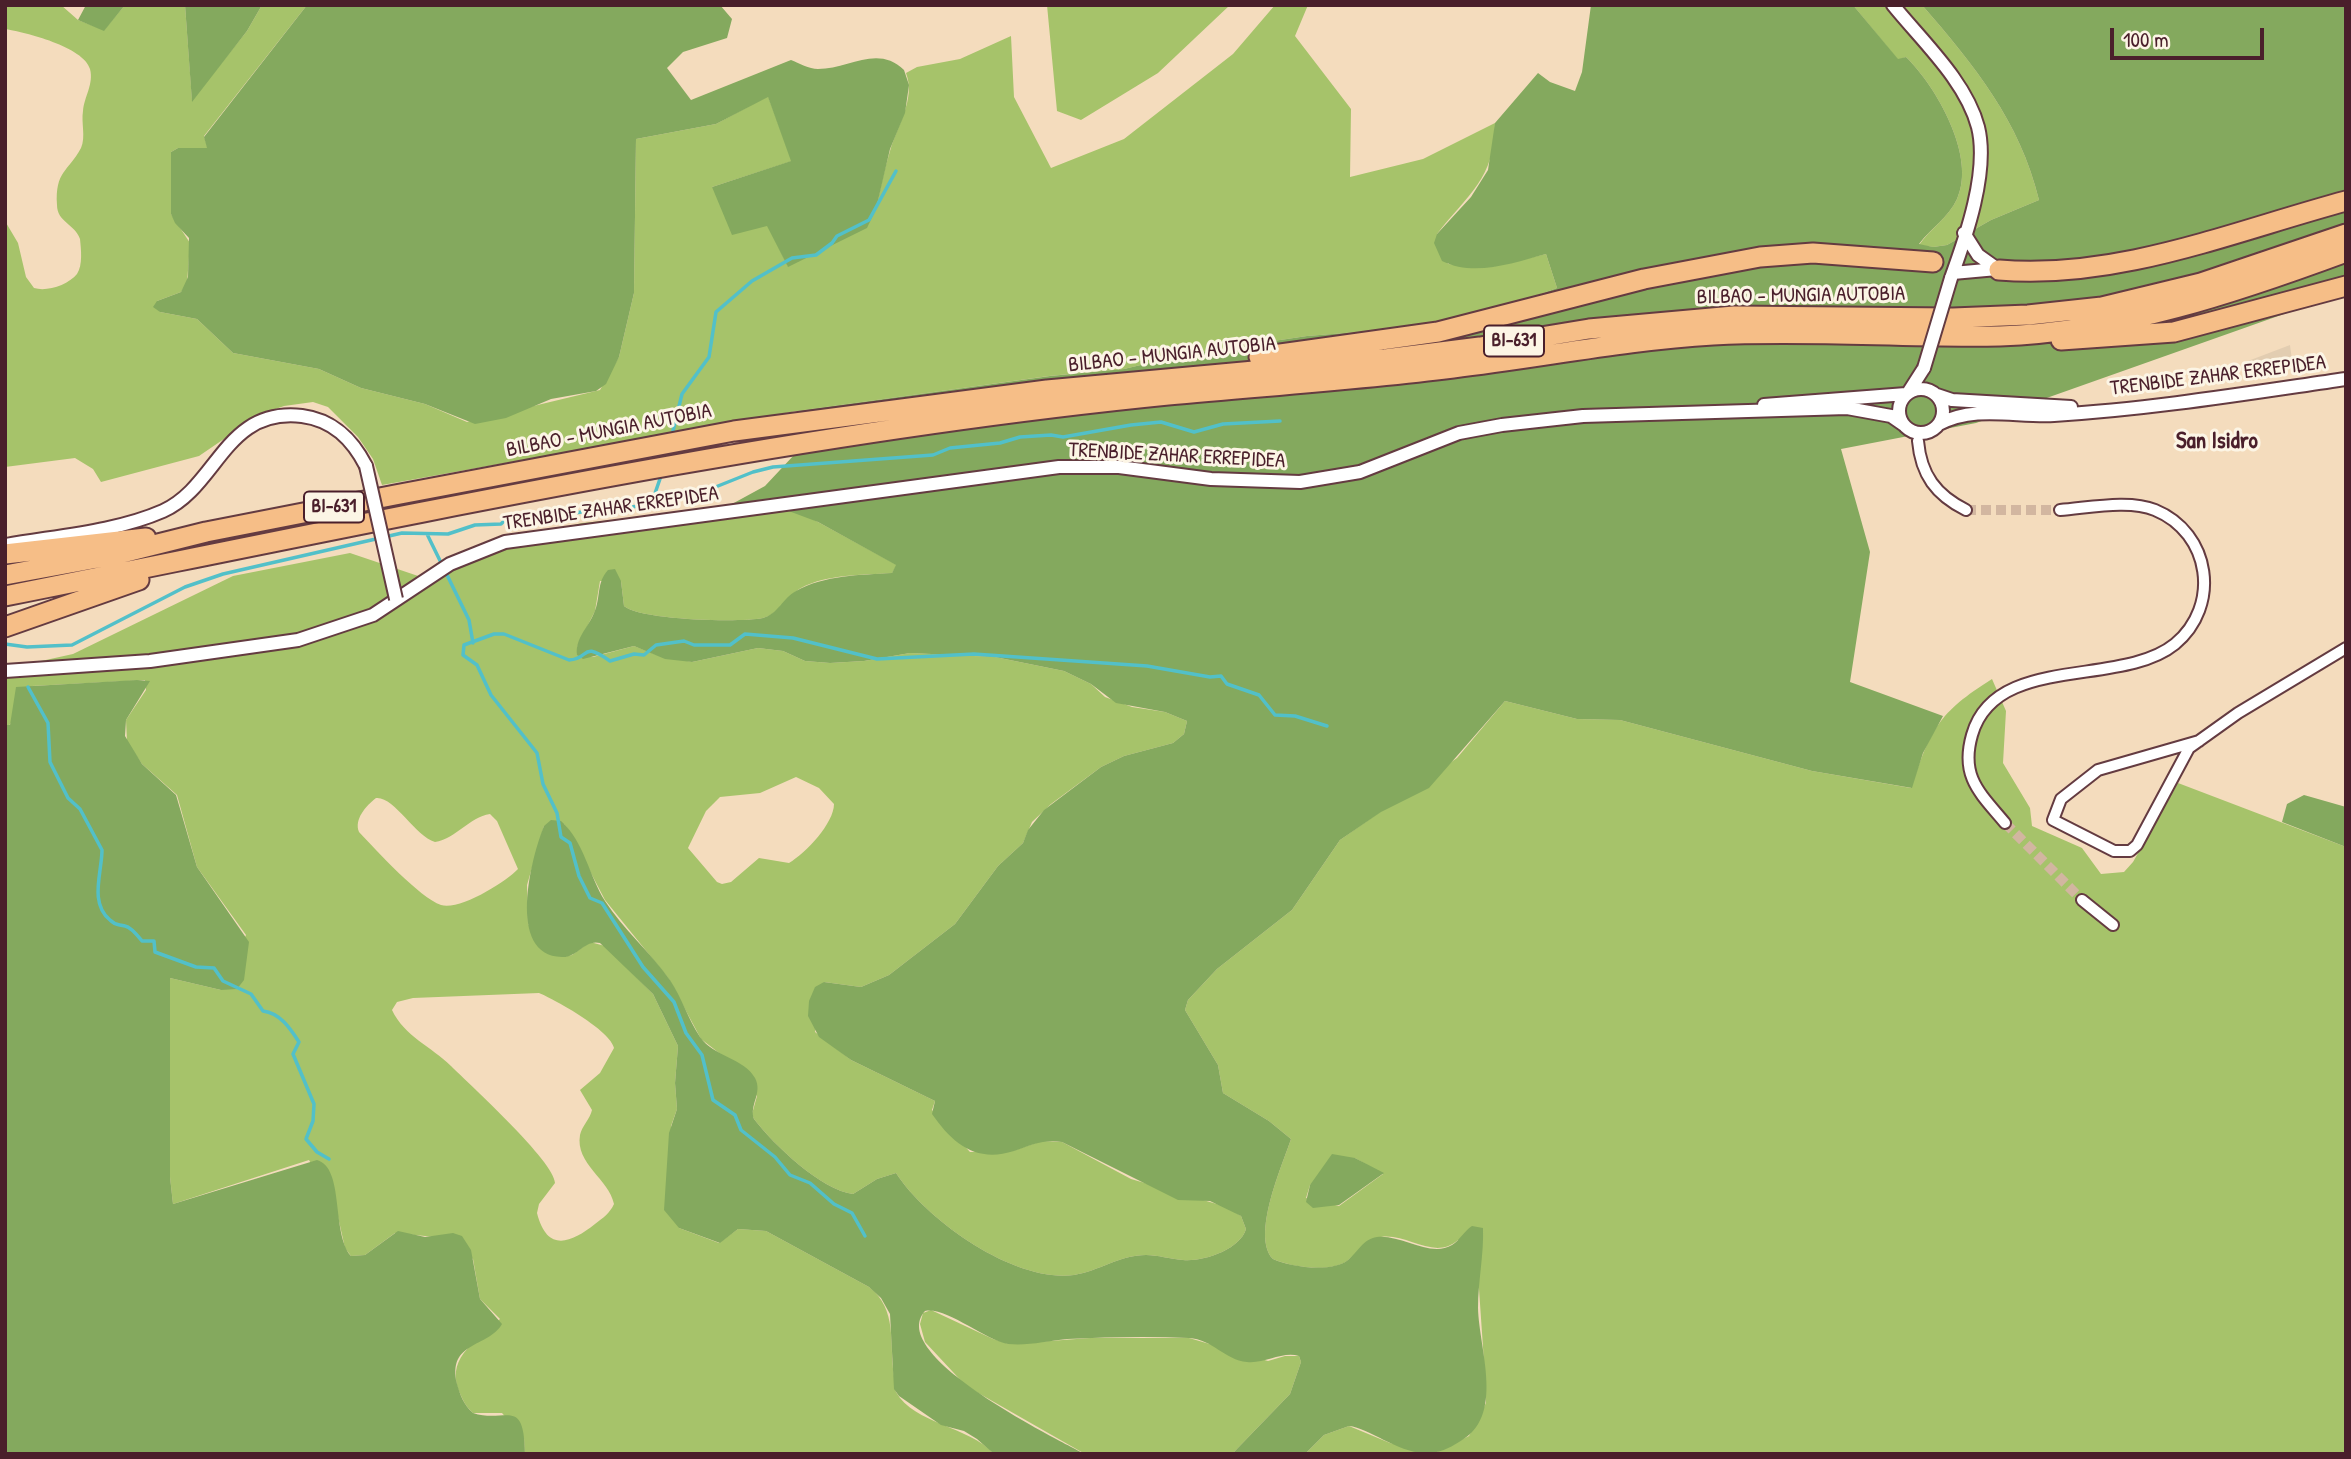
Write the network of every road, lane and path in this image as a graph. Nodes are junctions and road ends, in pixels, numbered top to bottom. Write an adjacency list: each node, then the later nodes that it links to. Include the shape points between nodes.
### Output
1 (1893, 5): 3 (street, via 1947,72 1977,125 1981,161)
2 (2346, 201): 7 (highway, via 2152,256 2092,266)
3 (1964, 233): 6 (street, via 1949,253); 7 (street, via 1978,255); 8 (street)
4 (2346, 234): 13 (highway, BILBAO - MUNGIA AUTOBIA / BI-631, via 2227,276 2102,307 1953,318 1734,316 1589,329 1385,359)
5 (2346, 252): 10 (highway, BILBAO - MUNGIA AUTOBIA / BI-631, via 2261,284 2171,310)
6 (1933, 262): 8 (street); 13 (highway, via 1813,253 1760,257 1644,279 1438,332 1150,372)
7 (1999, 270): 8 (street, via 1986,268)
8 (1952, 276): 11 (street, bridge)
9 (2346, 286): 10 (highway, via 2174,332 2104,339)
10 (2004, 336): 26 (highway, BILBAO - MUNGIA AUTOBIA / BI-631, via 1713,335 1354,380 1048,410 664,465)
11 (1924, 368): 14 (street); 15 (street)
12 (2346, 379): 17 (street, TRENBIDE ZAHAR ERREPIDEA)
13 (1123, 383): 23 (highway, BILBAO - MUNGIA AUTOBIA / BI-631, via 734,431)
14 (1907, 393): 15 (street, via 1919,389); 16 (street, TRENBIDE ZAHAR ERREPIDEA); 19 (street, via 1899,409)
15 (1934, 393): 17 (street, TRENBIDE ZAHAR ERREPIDEA, via 1952,400); 18 (street, via 1943,412)
16 (1733, 411): 19 (street, TRENBIDE ZAHAR ERREPIDEA, via 1869,410); 29 (street, TRENBIDE ZAHAR ERREPIDEA, via 1583,416 1502,425 1459,433 1360,472 1300,482 1211,480 1119,467 1059,467 528,537 483,548)
17 (2095, 411): 18 (street, TRENBIDE ZAHAR ERREPIDEA, via 1967,413)
18 (1939, 424): 19 (street, via 1919,433)
19 (1904, 425)
20 (1917, 441): 21 (street, via 1929,481)
21 (1966, 510)
22 (2060, 510): 34 (street, via 2143,506 2161,513 2192,538 2206,587 2189,629 2162,653 2017,685 1990,704 1975,723 1967,752 1968,769 1974,786)
23 (206, 532): 25 (highway); 27 (highway, BILBAO - MUNGIA AUTOBIA / BI-631)
24 (5, 545): 29 (street, bridge, via 122,523 166,509 258,421 288,414 320,418 348,437 366,467)
25 (5, 554)
26 (172, 564): 28 (highway, BILBAO - MUNGIA AUTOBIA / BI-631); 30 (highway, via 153,575)
27 (5, 575)
28 (5, 596)
29 (396, 599): 32 (street, TRENBIDE ZAHAR ERREPIDEA, via 373,615 298,640 150,661)
30 (5, 627)
31 (2346, 648): 33 (street)
32 (5, 671)
33 (2199, 741): 33 (street, via 2098,770 2062,799 2053,820 2114,850 2130,850 2137,845 2189,748)
34 (2005, 823)
35 (2082, 900): 36 (street)
36 (2113, 925)

